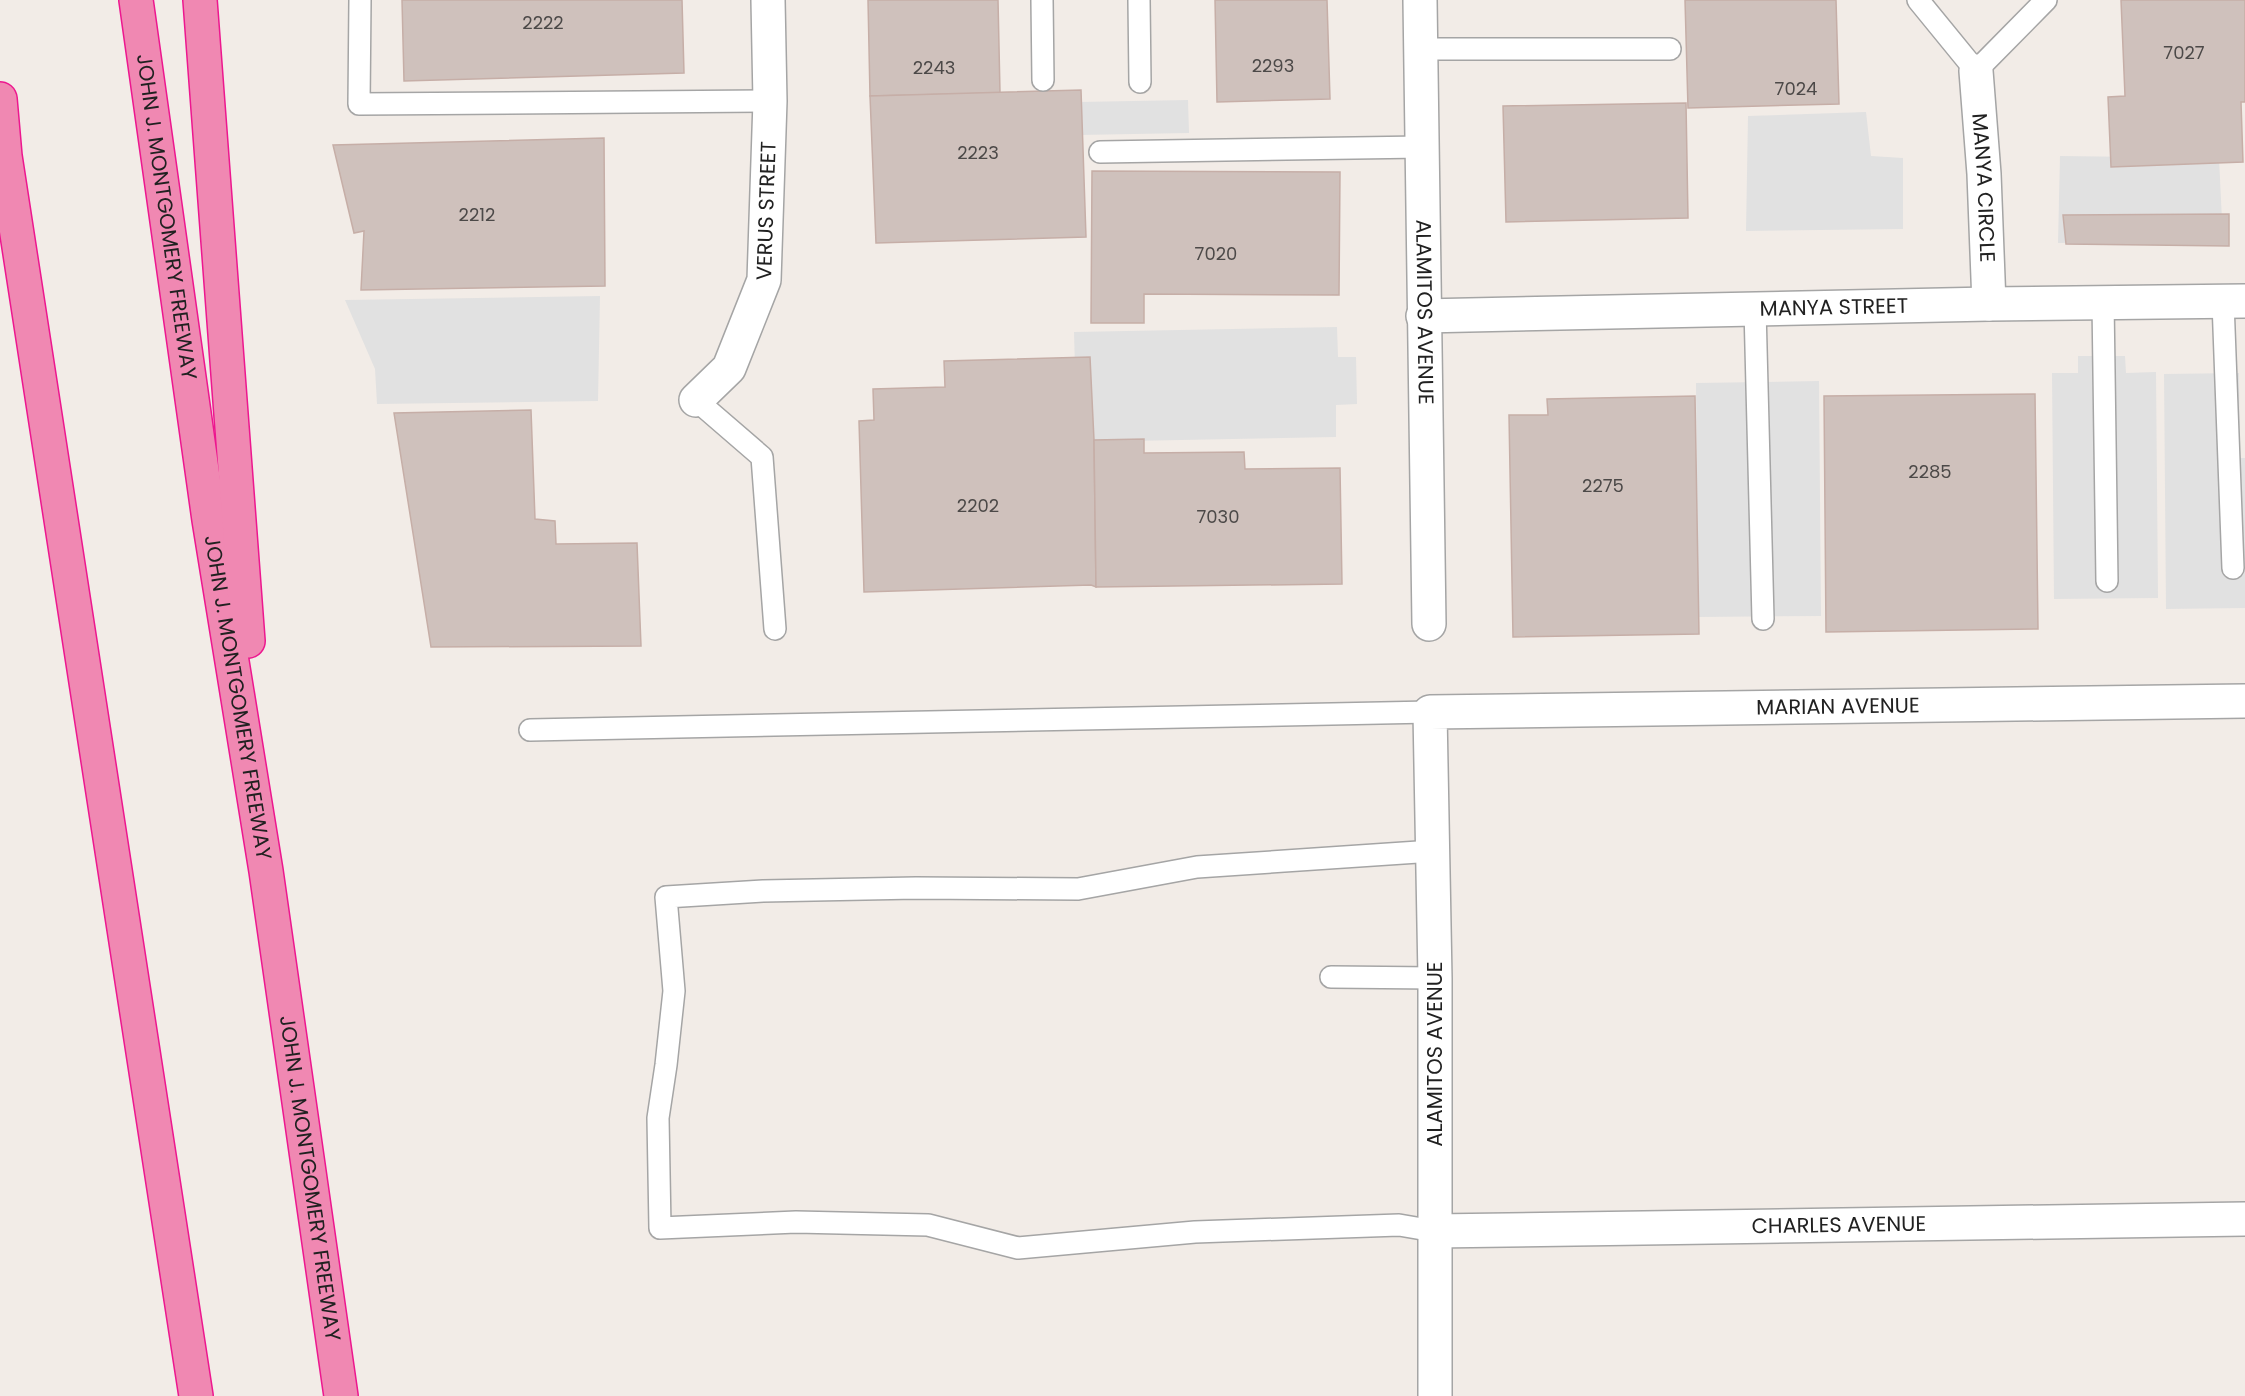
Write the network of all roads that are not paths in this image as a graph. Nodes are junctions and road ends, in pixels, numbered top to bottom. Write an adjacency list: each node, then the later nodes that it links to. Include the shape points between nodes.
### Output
1 (136, 0): 34 (highway, JOHN J. MONTGOMERY FREEWAY, via 209,520)
2 (200, 0): 34 (highway)
3 (360, 0): 16 (lane, via 359,104)
4 (768, 0): 16 (street, VERUS STREET)
5 (1042, 0): 13 (lane)
6 (1139, 0): 14 (lane)
7 (1420, 0): 10 (street, ALAMITOS AVENUE)
8 (1918, 0): 12 (lane)
9 (2046, 0): 12 (lane)
10 (1421, 49): 11 (lane); 17 (street, ALAMITOS AVENUE)
11 (1670, 49)
12 (1976, 71): 21 (street, MANYA CIRCLE)
13 (1043, 80)
14 (1140, 82)
15 (0, 99): 39 (highway, via 5,156)
16 (770, 101): 24 (street, VERUS STREET, via 764,280 729,368)
17 (1422, 147): 18 (lane); 23 (street, ALAMITOS AVENUE)
18 (1100, 152)
19 (2234, 301): 20 (street, MANYA STREET); 25 (lane)
20 (2103, 302): 21 (street, MANYA STREET); 26 (lane)
21 (1989, 304): 22 (street, MANYA STREET)
22 (1755, 309): 23 (street, MANYA STREET); 27 (lane)
23 (1423, 316): 28 (street, ALAMITOS AVENUE)
24 (696, 400): 29 (lane, via 762,458)
25 (2233, 568)
26 (2107, 581)
27 (1763, 619)
28 (1429, 624)
29 (775, 629)
30 (2245, 701): 31 (street, MARIAN AVENUE)
31 (1430, 712): 32 (lane); 33 (street, ALAMITOS AVENUE)
32 (530, 730)
33 (1433, 852): 36 (street, ALAMITOS AVENUE); 38 (lane, via 1197,867 1078,890 916,888 666,897 674,991 658,1118 660,1228 796,1222 928,1225 1018,1248 1195,1232 1398,1225)
34 (266, 871): 40 (highway, JOHN J. MONTGOMERY FREEWAY)
35 (1331, 977): 36 (lane)
36 (1435, 978): 38 (street, ALAMITOS AVENUE)
37 (2245, 1219): 38 (street, CHARLES AVENUE)
38 (1434, 1231): 41 (street, ALAMITOS AVENUE)
39 (196, 1396)
40 (341, 1396)
41 (1435, 1396)

